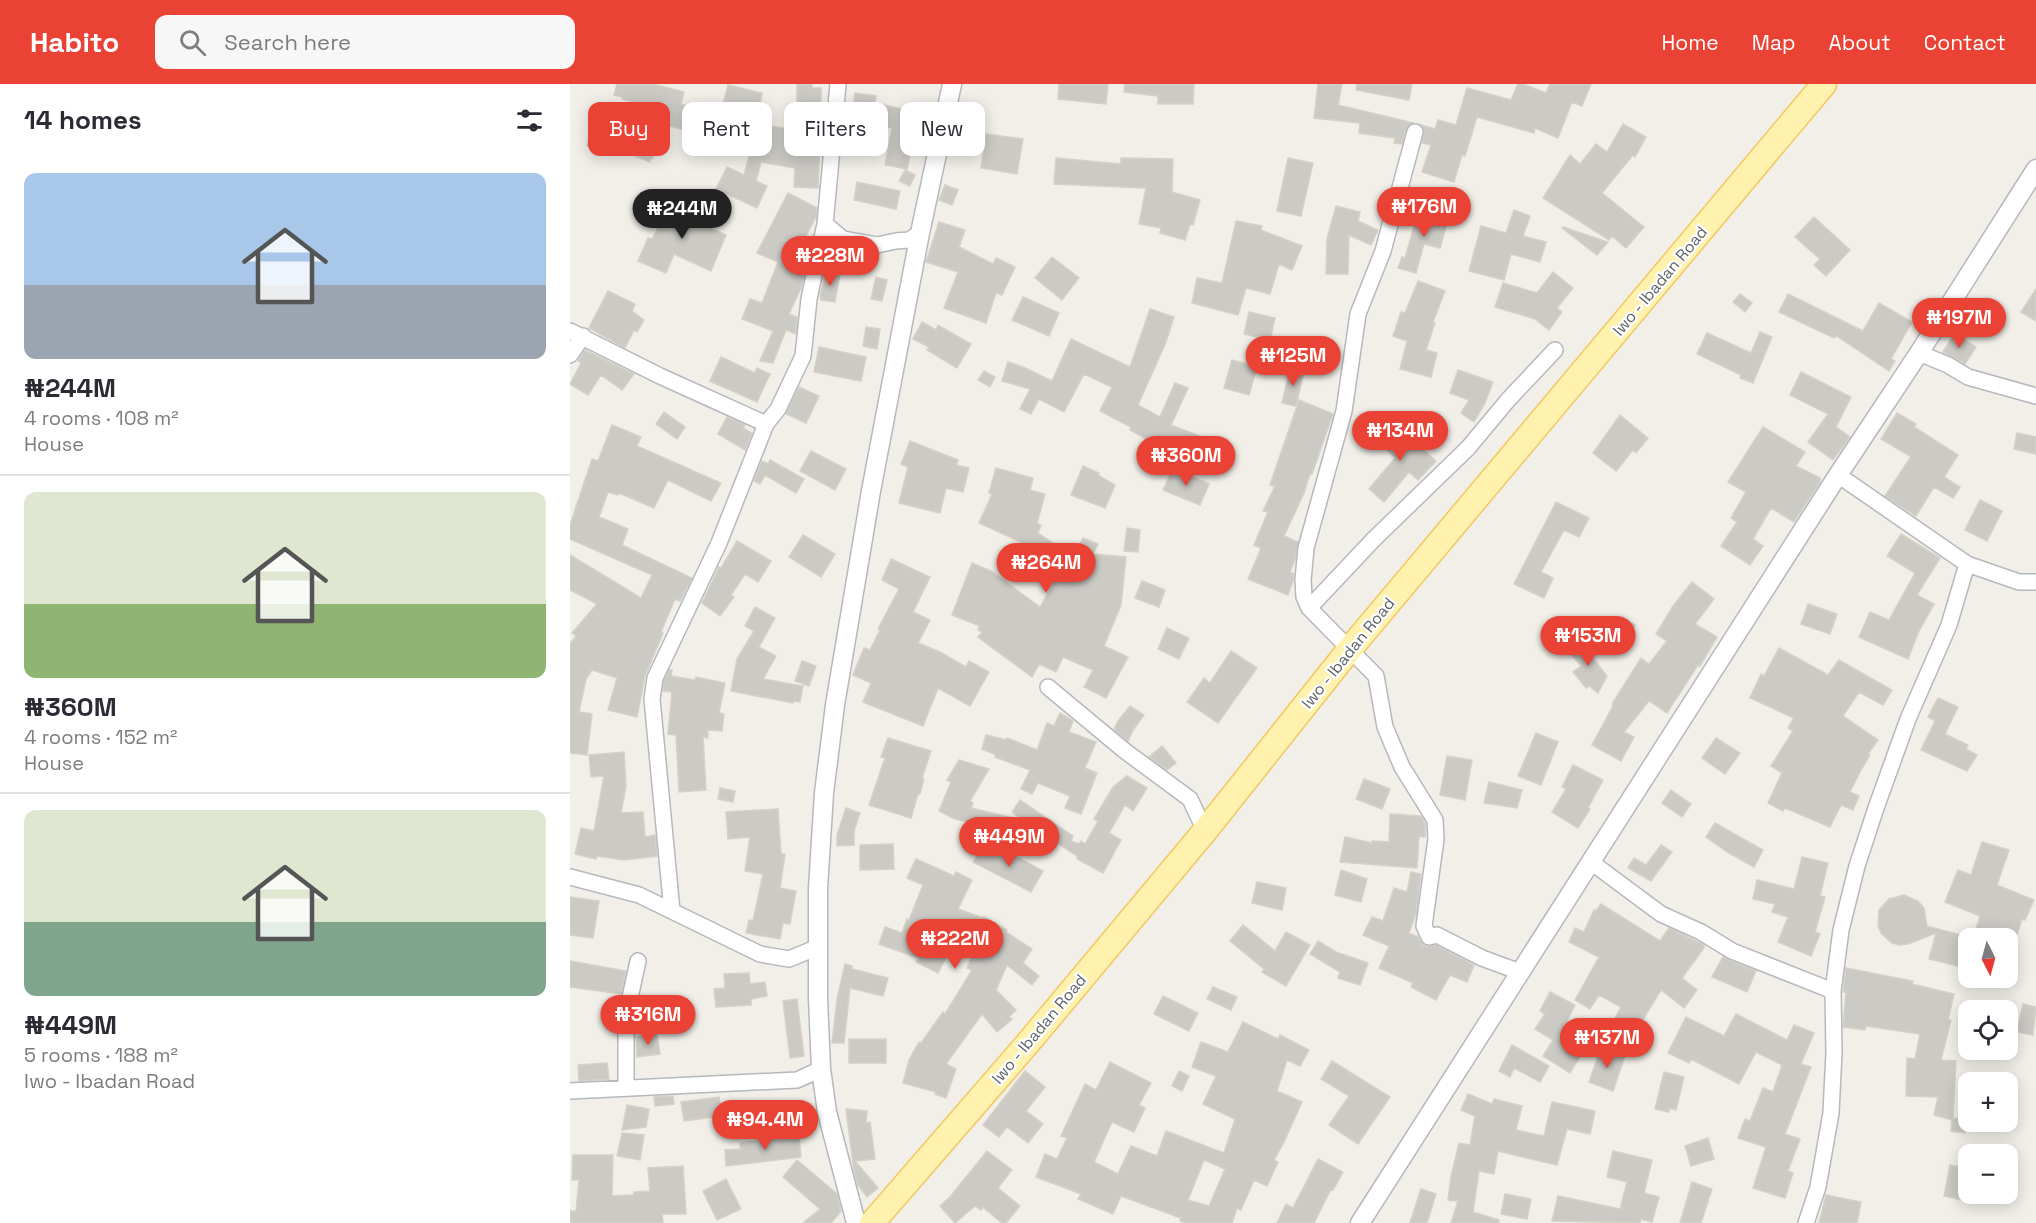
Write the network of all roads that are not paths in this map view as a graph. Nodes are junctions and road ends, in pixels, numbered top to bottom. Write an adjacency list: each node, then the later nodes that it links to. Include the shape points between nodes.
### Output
1 (838, 84): 6 (street)
2 (952, 84): 7 (street)
3 (1824, 84): 18 (main road, Iwo - Ibadan Road)
4 (1415, 132): 17 (street, via 1383,251 1358,314 1344,411 1306,548 1303,580)
5 (2036, 169): 10 (street)
6 (825, 224): 7 (street, via 843,239 877,245 909,240); 13 (street, via 809,299 803,356 778,409)
7 (920, 233): 24 (street, via 835,705 824,793)
8 (576, 334): 11 (street); 13 (street)
9 (1555, 350): 17 (street, via 1468,448)
10 (1920, 353): 12 (street, via 1968,377); 14 (street)
11 (570, 355)
12 (2036, 396)
13 (766, 424): 23 (street, via 719,543 656,678 652,699)
14 (1838, 475): 15 (street); 21 (street)
15 (1967, 564): 16 (street, via 2019,582); 27 (street, via 1949,625 1908,718 1857,866 1841,930)
16 (2036, 582)
17 (1309, 608): 18 (street)
18 (1349, 650): 20 (main road, Iwo - Ibadan Road); 26 (street, via 1376,676 1385,726 1402,767 1435,820 1424,926 1429,937 1437,935)
19 (1048, 687): 20 (street, via 1190,799)
20 (1205, 831): 32 (main road, Iwo - Ibadan Road)
21 (1591, 862): 26 (street); 27 (street, via 1661,914 1732,951)
22 (570, 877): 23 (street, via 639,895)
23 (672, 911): 24 (street, via 760,954 789,959)
24 (818, 947): 28 (street)
25 (638, 961): 29 (street, via 626,1016)
26 (1520, 972): 33 (street)
27 (1833, 991): 34 (street, via 1831,1113 1818,1187)
28 (821, 1069): 29 (street, via 797,1080); 31 (street, via 827,1112)
29 (626, 1086): 30 (street)
30 (570, 1090)
31 (856, 1223)
32 (872, 1223)
33 (1360, 1223)
34 (1806, 1223)

